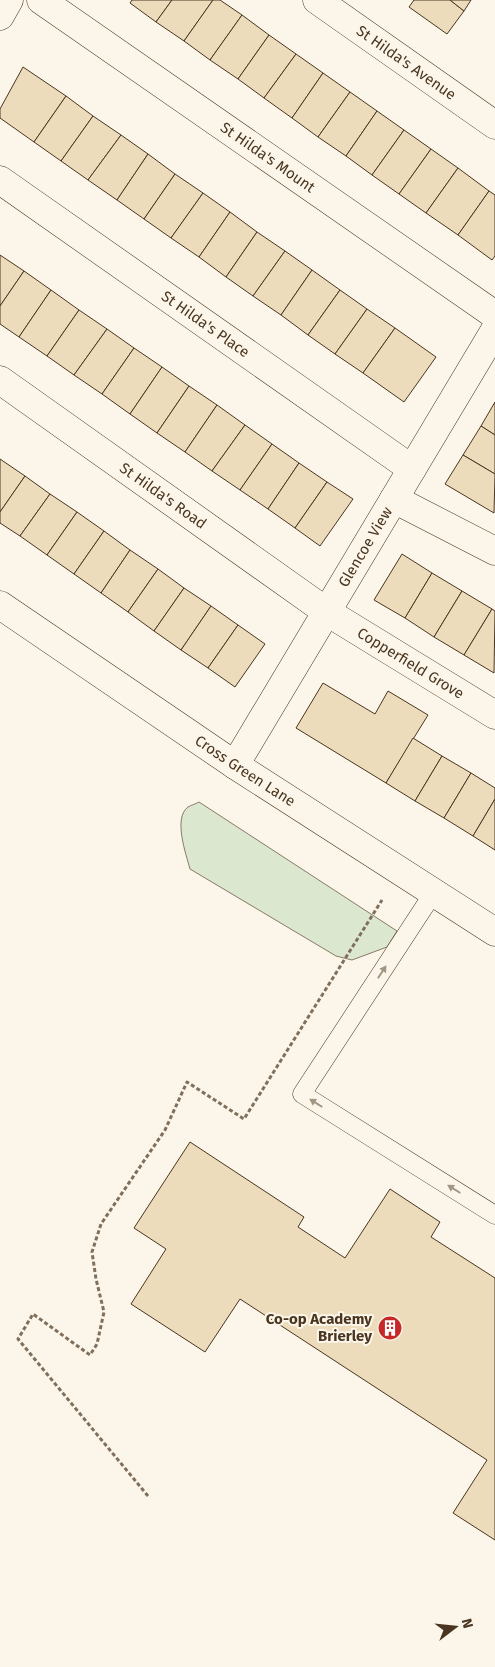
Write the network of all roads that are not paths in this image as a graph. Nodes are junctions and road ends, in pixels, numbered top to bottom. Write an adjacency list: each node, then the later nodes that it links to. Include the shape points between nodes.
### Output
1 (9, 0): 4 (street)
2 (41, 0): 7 (street, St Hilda's Mount)
3 (327, 3): 5 (street, St Hilda's Avenue)
4 (0, 16)
5 (495, 125)
6 (0, 180): 10 (street, St Hilda's Place)
7 (495, 316)
8 (495, 330): 10 (street, Glencoe View)
9 (0, 380): 14 (street, St Hilda's Road)
10 (412, 470): 11 (street, Glencoe View)
11 (394, 499): 12 (street); 14 (street, Glencoe View)
12 (495, 551)
13 (0, 605): 16 (street, Cross Green Lane)
14 (327, 612): 15 (street, Copperfield Grove); 16 (street, Glencoe View)
15 (495, 715)
16 (235, 765): 17 (street, Cross Green Lane)
17 (434, 892): 18 (street, Cross Green Lane); 19 (lane, one-way to 17, via 302,1094)
18 (495, 932)
19 (495, 1215)

